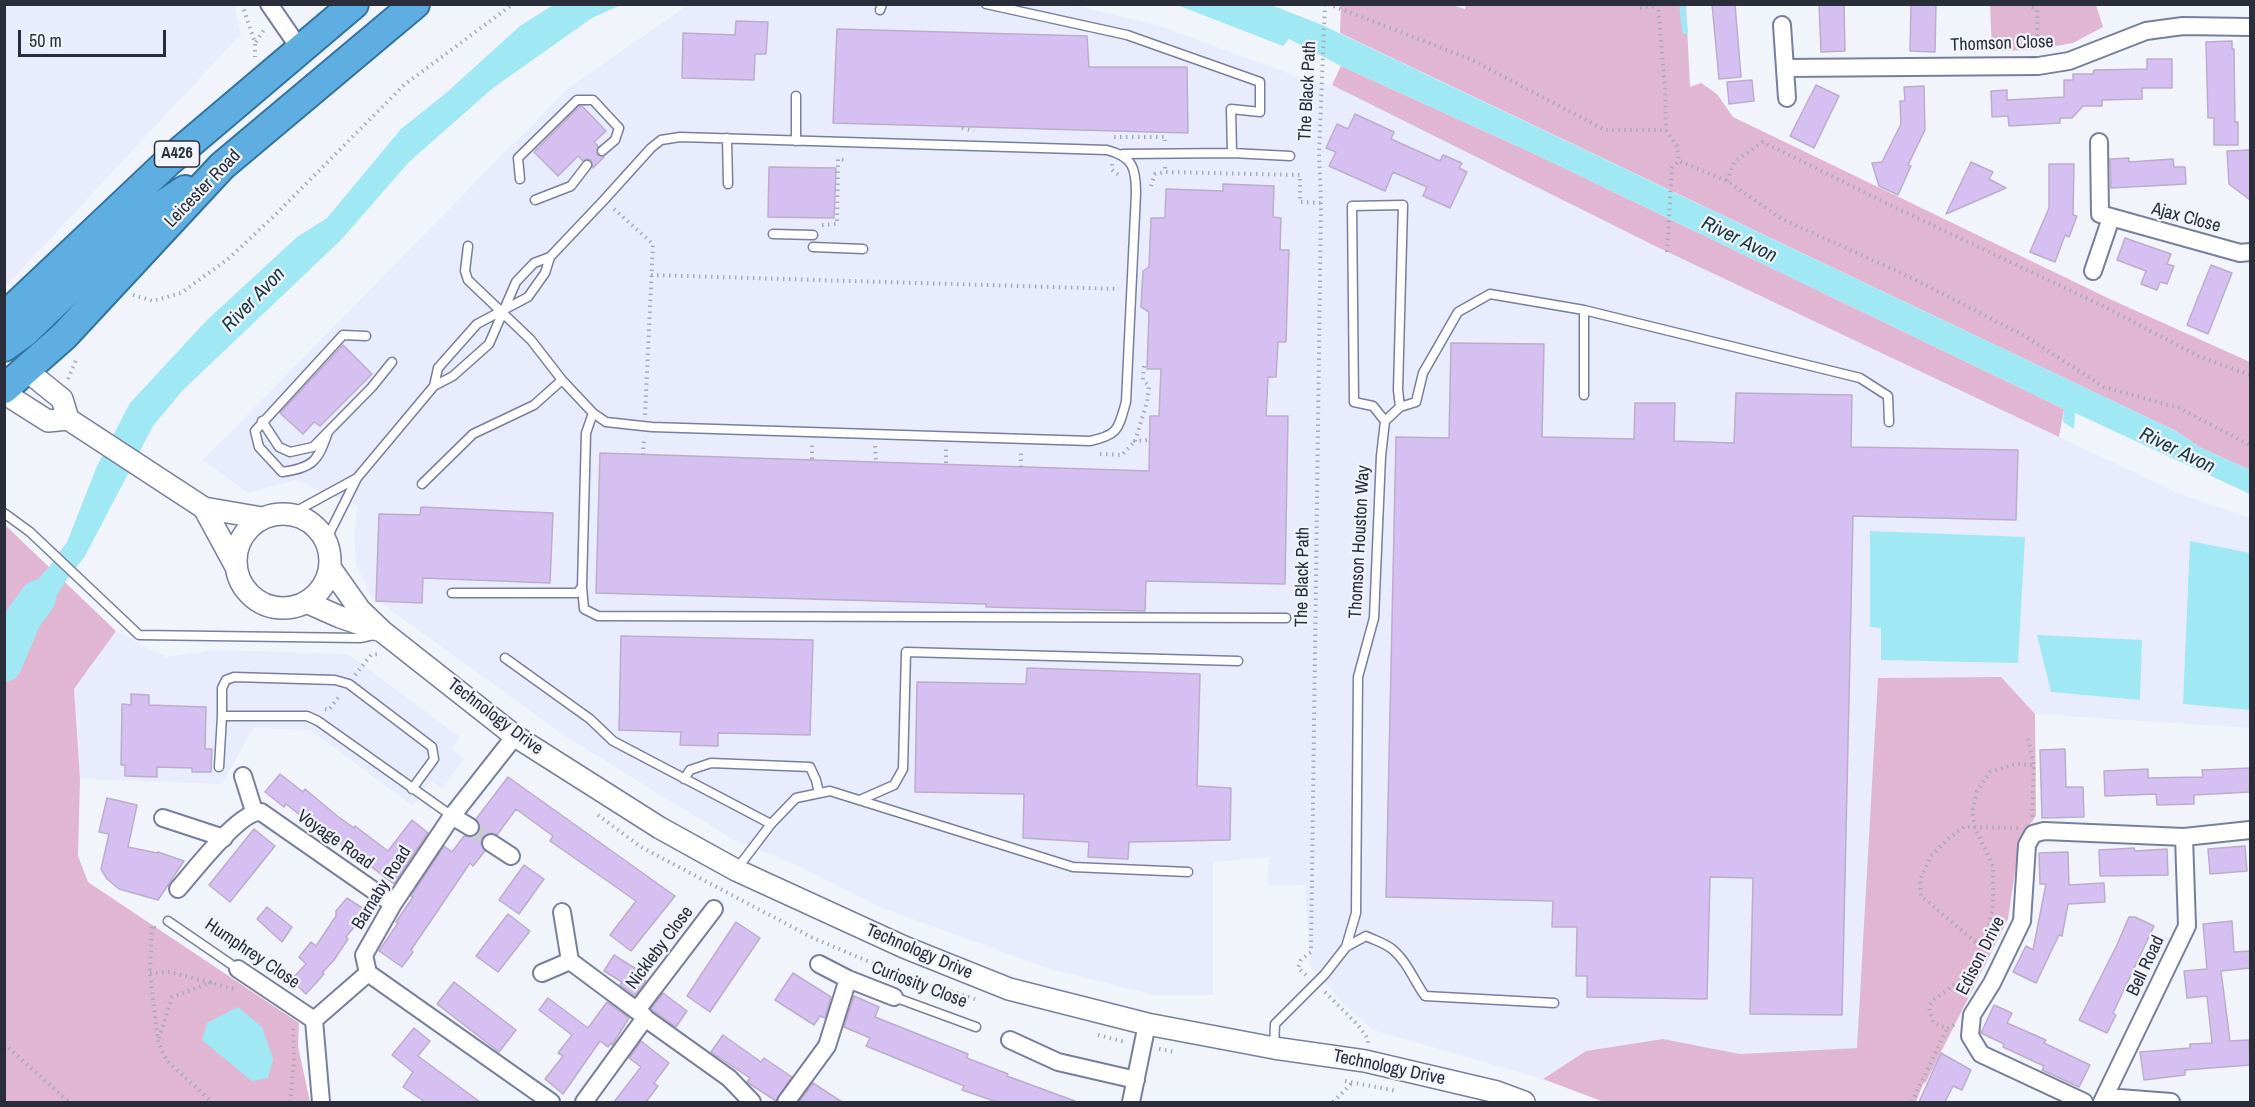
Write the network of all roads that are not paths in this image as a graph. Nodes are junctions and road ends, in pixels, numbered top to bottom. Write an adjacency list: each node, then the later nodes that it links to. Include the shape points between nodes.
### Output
1 (268, 4): 7 (street)
2 (354, 4): 7 (highway, A426)
3 (414, 4): 19 (highway, Leicester Road / A426)
4 (986, 4): 15 (lane, via 1126,35 1260,82 1260,112 1231,110)
5 (1782, 25): 8 (street)
6 (2250, 27): 8 (street, Thomson Close, via 2183,26 2146,31 2069,61 2038,66)
7 (300, 49): 34 (highway, A426, via 170,160)
8 (1785, 68): 10 (street)
9 (796, 96): 12 (lane)
10 (1787, 98)
11 (727, 138): 12 (lane); 21 (lane); 30 (lane, via 661,140)
12 (796, 141): 16 (lane)
13 (2099, 142): 23 (street, via 2100,214)
14 (602, 151): 20 (lane, via 615,140 619,128 593,100 577,100 518,158)
15 (1232, 153): 16 (lane); 17 (lane)
16 (1123, 154): 44 (lane, via 1136,170 1132,289 1126,402 1119,426 1108,437 1090,441 645,426 606,422)
17 (1290, 156)
18 (587, 165): 22 (lane, via 571,186)
19 (222, 166): 36 (highway, via 146,216 25,332); 38 (highway, Leicester Road / A426, via 64,336)
20 (520, 179)
21 (728, 184)
22 (535, 200)
23 (2111, 218): 29 (street, Ajax Close, via 2240,253); 31 (street)
24 (773, 234): 25 (lane)
25 (813, 236)
26 (468, 246): 33 (lane, via 468,280)
27 (813, 247): 28 (lane)
28 (863, 249)
29 (2250, 252)
30 (550, 257): 33 (lane, via 545,273 528,297); 33 (lane, via 534,263 516,282)
31 (2093, 271)
32 (1584, 310): 42 (lane); 43 (lane, via 1490,294 1458,312 1423,373 1416,402); 48 (lane, via 1860,378 1888,396)
33 (503, 312): 39 (lane); 40 (lane, via 489,344 453,376); 40 (lane, via 477,324 438,368)
34 (4, 317)
35 (366, 336): 46 (lane, via 343,335)
36 (4, 347)
37 (392, 362): 49 (lane)
38 (15, 370): 41 (highway, Leicester Road / A426); 45 (street, via 62,399)
39 (562, 380): 44 (lane); 51 (lane, via 534,405 473,434)
40 (434, 386): 50 (lane)
41 (4, 391): 45 (street, via 48,421)
42 (1584, 395)
43 (1400, 407): 47 (lane); 47 (lane, via 1403,205 1352,206 1354,402 1373,406)
44 (593, 413): 59 (lane, via 586,433)
45 (68, 419): 52 (street)
46 (262, 421): 49 (lane, via 279,447 290,452 313,447); 49 (lane, via 255,431 259,447 282,471 303,469 321,454)
47 (1385, 421): 91 (lane, Thomson Houston Way, via 1374,618 1358,677 1356,913)
48 (1889, 422)
49 (328, 432)
50 (357, 478): 54 (lane); 56 (lane)
51 (422, 484)
52 (204, 508): 55 (street); 57 (street)
53 (4, 513): 63 (lane, via 30,532 139,635 360,638)
54 (291, 514): 55 (street, via 276,513); 56 (street, via 305,519)
55 (262, 518): 57 (street, via 241,538)
56 (326, 540): 58 (street)
57 (235, 565): 61 (street, via 245,590 261,602 279,608)
58 (331, 569): 61 (street, via 326,584); 63 (street, Technology Drive, via 360,610)
59 (582, 587): 60 (lane, via 577,593); 62 (lane, via 584,609 598,616)
60 (452, 593)
61 (306, 602): 63 (street, Technology Drive)
62 (1286, 618)
63 (383, 632): 67 (street, Technology Drive)
64 (505, 658): 70 (lane, via 590,719 613,741)
65 (1238, 662): 73 (lane, via 906,652 903,769 894,785)
66 (222, 716): 68 (lane); 71 (lane, via 307,716); 71 (lane, via 222,688 226,680 234,677 335,680 348,684 432,747 434,759)
67 (515, 736): 75 (street, Barnaby Road); 84 (street, Technology Drive, via 660,828)
68 (219, 767)
69 (243, 776): 74 (street)
70 (684, 779): 72 (lane, via 690,770 711,763 810,766); 77 (lane)
71 (412, 789): 75 (lane)
72 (819, 793): 73 (lane, via 830,791); 77 (lane, via 796,798)
73 (860, 800): 85 (lane, via 1073,867)
74 (254, 811): 81 (street); 87 (street, Voyage Road, via 261,812)
75 (452, 816): 78 (street); 87 (street, Barnaby Road)
76 (163, 818): 81 (street)
77 (771, 824): 84 (lane)
78 (470, 827)
79 (2250, 831): 80 (street)
80 (2184, 837): 107 (street, Bell Road, via 2187,926); 115 (street, Edison Drive, via 2030,829 2022,921 1972,1015 1970,1036 1981,1054)
81 (224, 838): 86 (street)
82 (491, 843): 83 (street)
83 (511, 856)
84 (736, 870): 102 (street, Technology Drive, via 904,947 1010,989)
85 (1188, 872)
86 (178, 889)
87 (393, 904): 95 (street, Barnaby Road, via 364,955)
88 (714, 909): 100 (street, Nickleby Close)
89 (562, 912): 92 (street)
90 (168, 921): 94 (lane, Humphrey Close)
91 (1346, 947): 99 (lane, via 1366,936 1392,948 1425,996); 105 (lane, Thomson Houston Way, via 1275,1024)
92 (570, 961): 96 (street); 100 (street)
93 (819, 964): 97 (street, Curiosity Close)
94 (238, 969): 101 (street, Humphrey Close)
95 (368, 973): 101 (street); 109 (street)
96 (542, 973)
97 (848, 979): 98 (street, Curiosity Close); 112 (street, Curiosity Close, via 827,1046)
98 (894, 997): 103 (lane, Curiosity Close)
99 (1554, 1003)
100 (641, 1014): 110 (street, Nickleby Close); 111 (street, via 729,1078)
101 (314, 1020): 108 (street)
102 (1147, 1024): 105 (street, Technology Drive); 106 (street)
103 (976, 1027)
104 (1010, 1040): 106 (street, via 1058,1062)
105 (1274, 1048): 114 (street, Technology Drive, via 1365,1060)
106 (1136, 1080): 113 (street)
107 (2104, 1100): 116 (street)
108 (321, 1102)
109 (551, 1102)
110 (584, 1102)
111 (752, 1102)
112 (786, 1102)
113 (1131, 1102)
114 (1524, 1102)
115 (2084, 1102)
116 (2155, 1102): 117 (street)
117 (2171, 1102)

